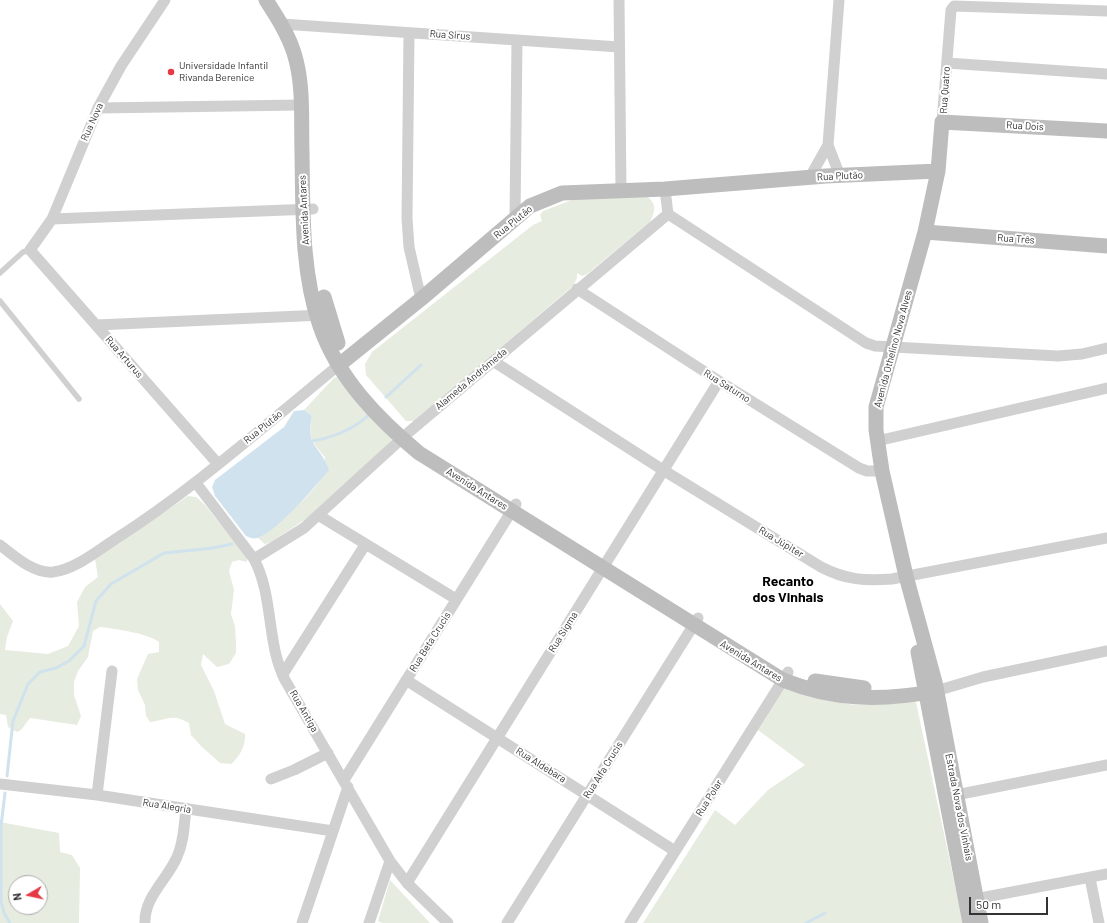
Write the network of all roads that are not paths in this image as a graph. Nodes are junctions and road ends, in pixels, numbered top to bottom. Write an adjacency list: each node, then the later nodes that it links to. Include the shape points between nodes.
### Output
1 (165, 0): 15 (street, Rua Nova, via 120,66)
2 (266, 0): 7 (street, Avenida Antares)
3 (278, 0): 7 (street, Avenida Antares)
4 (619, 0): 10 (street)
5 (839, 0): 18 (street)
6 (1107, 11): 11 (street, Rua Quatro, via 957,5 951,10)
7 (288, 24): 8 (street, Rua Sirus); 12 (street, Avenida Antares, via 295,55)
8 (409, 33): 9 (street, Rua Sirus); 33 (street, via 407,218 409,248)
9 (517, 40): 10 (street, Rua Sirus); 26 (street)
10 (619, 46): 23 (street)
11 (947, 63): 13 (street); 16 (street, Rua Quatro)
12 (302, 67): 14 (street, Avenida Antares); 24 (street, Avenida Antares, via 310,104)
13 (1107, 74)
14 (301, 105): 15 (street); 24 (street, Avenida Antares)
15 (98, 108): 27 (street, Rua Nova)
16 (942, 122): 17 (street, Rua Dois); 19 (street, Rua Quatro)
17 (1107, 131)
18 (828, 145): 20 (street); 21 (street)
19 (938, 171): 20 (street, Rua Plutão); 28 (street, Avenida Othelino Nova Alves)
20 (840, 176): 21 (street, Rua Plutão)
21 (810, 177): 22 (street, Rua Plutão)
22 (666, 189): 23 (street, Rua Plutão); 25 (street)
23 (621, 190): 26 (street, Rua Plutão, via 562,193 530,206)
24 (308, 209): 27 (street); 35 (street, Avenida Antares, via 308,267)
25 (668, 214): 32 (street, Alameda Andrômeda); 37 (street, via 866,343)
26 (515, 218): 33 (street, Rua Plutão)
27 (52, 219): 30 (street, Rua Nova)
28 (925, 232): 29 (street, Rua Três); 37 (street, Avenida Othelino Nova Alves)
29 (1107, 246)
30 (30, 250): 31 (lane, via 23,252); 36 (street, Rua Arturus)
31 (0, 273)
32 (577, 289): 39 (street, Alameda Andrômeda); 41 (street, Rua Saturno)
33 (421, 299): 40 (street, Rua Plutão)
34 (0, 301): 43 (lane)
35 (323, 315): 36 (street); 40 (street, Avenida Antares, via 328,343)
36 (96, 325): 46 (street, Rua Arturus)
37 (892, 346): 38 (street, via 1058,356); 45 (street, Avenida Othelino Nova Alves, via 876,407)
38 (1107, 348)
39 (493, 361): 44 (street, Alameda Andrômeda); 47 (street, Rua Júpiter)
40 (343, 362): 44 (street, Avenida Antares, via 367,404); 46 (street, Rua Plutão)
41 (719, 381): 47 (street, Rua Sigma); 48 (street, Rua Saturno, via 859,468)
42 (1107, 388): 45 (street)
43 (79, 399)
44 (405, 435): 50 (street, Avenida Antares, via 419,453); 51 (street, Alameda Andrômeda)
45 (877, 441): 48 (street, Avenida Othelino Nova Alves)
46 (218, 464): 49 (street, Rua Plutão)
47 (664, 470): 56 (street, Rua Sigma); 57 (street, Rua Júpiter, via 831,572 856,580)
48 (882, 471): 57 (street, Avenida Othelino Nova Alves)
49 (196, 482): 53 (street, Rua Plutão, via 83,560 59,570 48,572 35,569); 55 (street, Rua Antiga)
50 (514, 507): 56 (street, Avenida Antares); 58 (street, Rua Beta Crucis)
51 (318, 515): 54 (street); 55 (street, Alameda Andrômeda, via 299,531)
52 (1107, 538): 57 (street, Rua Júpiter)
53 (0, 545)
54 (365, 545): 58 (street); 62 (street)
55 (254, 559): 62 (street, Rua Antiga, via 263,578 274,646)
56 (605, 565): 59 (street, Avenida Antares); 66 (street, Rua Sigma)
57 (906, 576): 65 (street, Avenida Othelino Nova Alves)
58 (456, 599): 64 (street, Rua Beta Crucis)
59 (696, 622): 63 (street, Avenida Antares); 73 (street, Rua Alfa Crucis)
60 (1107, 651): 65 (street, Avenida Antares)
61 (112, 671): 72 (street)
62 (282, 674): 67 (street, Rua Antiga)
63 (786, 676): 65 (street, Avenida Antares, via 809,690 850,698 883,698); 77 (street, Rua Polar)
64 (406, 680): 66 (street, Rua Aldebara); 71 (street, Rua Beta Crucis)
65 (930, 687): 74 (street, Estrada Nova dos Vinhais)
66 (498, 738): 73 (street, Rua Aldebara); 81 (street, Rua Sigma)
67 (328, 753): 69 (street); 71 (street, Rua Antiga)
68 (1107, 765): 74 (street)
69 (271, 779)
70 (0, 784): 72 (street, Rua Alegria)
71 (346, 784): 76 (street, Rua Beta Crucis); 78 (street, Rua Antiga)
72 (97, 795): 75 (street, Rua Alegria)
73 (587, 795): 77 (street, Rua Aldebara); 87 (street, Rua Alfa Crucis)
74 (951, 796): 82 (street, Estrada Nova dos Vinhais)
75 (186, 808): 76 (street, Rua Alegria); 84 (street, via 183,839 178,856 148,904)
76 (333, 831): 85 (street, Rua Beta Crucis)
77 (675, 851): 88 (street, Rua Polar)
78 (390, 862): 81 (street, Rua Antiga); 86 (street)
79 (1107, 874): 80 (street)
80 (1090, 878): 82 (street); 91 (street)
81 (407, 884): 83 (street, Rua Antiga)
82 (971, 899): 89 (street, Estrada Nova dos Vinhais); 90 (street, Estrada Nova dos Vinhais)
83 (443, 921)
84 (145, 923)
85 (302, 923)
86 (369, 923)
87 (507, 923)
88 (630, 923)
89 (970, 923)
90 (981, 923)
91 (1099, 923)

